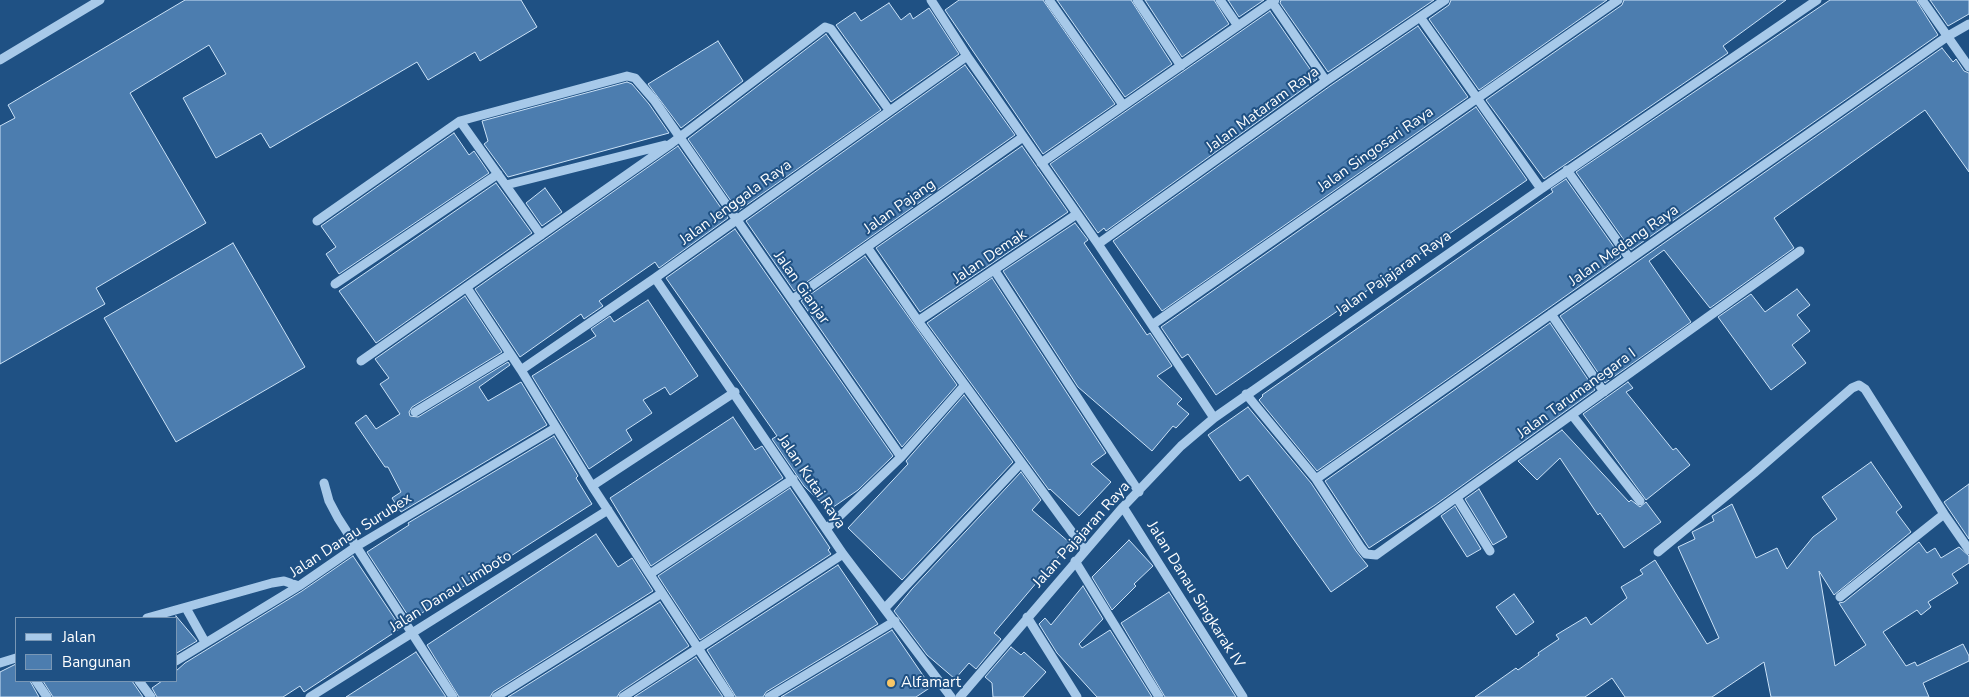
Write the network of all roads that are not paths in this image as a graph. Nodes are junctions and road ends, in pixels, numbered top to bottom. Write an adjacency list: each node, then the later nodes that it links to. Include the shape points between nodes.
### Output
1 (100, 0): 16 (street)
2 (931, 0): 15 (street)
3 (1049, 0): 21 (street)
4 (1137, 0): 17 (street)
5 (1220, 0): 13 (street)
6 (1445, 0): 11 (street, Jalan Mataram Raya)
7 (1618, 0): 20 (street, Jalan Singosari Raya)
8 (1817, 0): 28 (street, Jalan Pajajaran Raya)
9 (1922, 0): 14 (street)
10 (1274, 1): 13 (street); 19 (street)
11 (1420, 17): 19 (street, Jalan Mataram Raya); 20 (street)
12 (1969, 24): 14 (street, Jalan Medang Raya)
13 (1238, 26): 17 (street)
14 (1948, 36): 18 (street); 39 (street, Jalan Medang Raya)
15 (967, 56): 22 (street, Jalan Jenggala Raya); 25 (street)
16 (0, 60)
17 (1181, 66): 21 (street)
18 (1969, 68)
19 (1326, 81): 36 (street, Jalan Mataram Raya)
20 (1477, 96): 31 (street); 47 (street, Jalan Singosari Raya)
21 (1123, 105): 27 (street)
22 (889, 110): 24 (street, via 831,29 825,28); 33 (street, Jalan Jenggala Raya)
23 (460, 121): 24 (street, Jalan Gianjar, via 627,76 638,81); 29 (street); 34 (street, Jalan Gianjar)
24 (679, 136): 26 (street); 33 (street, Jalan Gianjar)
25 (1023, 137): 27 (street); 37 (street, Jalan Pajang)
26 (672, 143): 30 (street); 35 (street)
27 (1041, 163): 32 (street)
28 (1567, 170): 31 (street, Jalan Pajajaran Raya); 39 (street)
29 (498, 174): 30 (street); 42 (street)
30 (506, 185): 35 (street)
31 (1541, 189): 54 (street, Jalan Pajajaran Raya)
32 (1077, 214): 36 (street); 40 (street, Jalan Demak)
33 (736, 220): 41 (street, Jalan Jenggala Raya); 44 (street, Jalan Gianjar)
34 (317, 221)
35 (541, 235): 43 (street)
36 (1098, 244): 47 (street)
37 (867, 247): 44 (street, Jalan Pajang); 46 (street)
38 (1800, 251): 53 (street, Jalan Tarumanegara I)
39 (1630, 259): 45 (street, Jalan Medang Raya)
40 (995, 271): 46 (street, Jalan Demak); 65 (street)
41 (655, 278): 50 (street, Jalan Jenggala Raya); 52 (street, Jalan Kutai Raya)
42 (335, 284)
43 (467, 288): 48 (street); 49 (street)
44 (793, 299): 59 (street, Jalan Gianjar)
45 (1551, 314): 53 (street); 62 (street, Jalan Medang Raya)
46 (918, 321): 51 (street)
47 (1152, 325): 57 (street)
48 (510, 354): 50 (street); 55 (street)
49 (361, 361)
50 (521, 370): 58 (street)
51 (965, 385): 59 (street); 60 (street)
52 (735, 392): 61 (street, Jalan Kutai Raya); 64 (street)
53 (1604, 392): 56 (street, Jalan Tarumanegara I)
54 (1246, 394): 57 (street, Jalan Pajajaran Raya); 62 (street)
55 (416, 412)
56 (1572, 414): 66 (street, Jalan Tarumanegara I); 67 (street)
57 (1214, 418): 65 (street, Jalan Pajajaran Raya, via 1182,446)
58 (555, 428): 64 (street); 72 (street, Jalan Danau Surubex)
59 (901, 457): 71 (street)
60 (1020, 464): 74 (street); 84 (street)
61 (793, 479): 71 (street, Jalan Kutai Raya); 79 (street)
62 (1316, 479): 66 (street, Jalan Tarumanegara I, via 1361,548 1369,555 1379,554)
63 (324, 483): 72 (street, via 329,501)
64 (592, 486): 69 (street)
65 (1139, 492): 68 (street, Jalan Pajajaran Raya)
66 (1456, 498): 75 (street)
67 (1640, 500)
68 (1123, 507): 74 (street, Jalan Pajajaran Raya); 108 (street, Jalan Danau Singkarak IV)
69 (608, 510): 79 (street); 88 (street, Jalan Danau Limboto)
70 (1944, 514): 73 (street); 76 (street, via 1865,388 1859,385); 82 (street)
71 (826, 529): 77 (street, Jalan Kutai Raya)
72 (357, 546): 80 (street, Jalan Danau Surubex); 88 (street)
73 (1967, 549)
74 (1085, 550): 78 (street, Jalan Pajajaran Raya)
75 (1490, 551)
76 (1658, 552)
77 (843, 554): 84 (street, Jalan Kutai Raya); 90 (street)
78 (1075, 561): 86 (street, Jalan Pajajaran Raya); 107 (street)
79 (650, 574): 81 (street)
80 (299, 586): 83 (street, via 284,581 272,583); 89 (street, Jalan Danau Surubex)
81 (662, 593): 90 (street); 100 (street)
82 (1840, 597)
83 (186, 608): 85 (street); 89 (street)
84 (885, 608): 87 (street, Jalan Kutai Raya)
85 (150, 617)
86 (1027, 617): 105 (street, Jalan Pajajaran Raya); 106 (street)
87 (894, 621): 103 (street); 104 (street, Jalan Kutai Raya)
88 (412, 632): 98 (street, Jalan Danau Limboto); 99 (street)
89 (205, 642): 92 (street, Jalan Danau Surubex)
90 (699, 648): 101 (street); 102 (street)
91 (15, 658): 93 (street)
92 (178, 660)
93 (0, 663)
94 (37, 682): 96 (street)
95 (142, 682): 97 (street)
96 (47, 697)
97 (151, 697)
98 (310, 697)
99 (453, 697)
100 (496, 697)
101 (623, 697)
102 (730, 697)
103 (769, 697)
104 (951, 697)
105 (960, 697)
106 (1077, 697)
107 (1159, 697)
108 (1243, 697)

